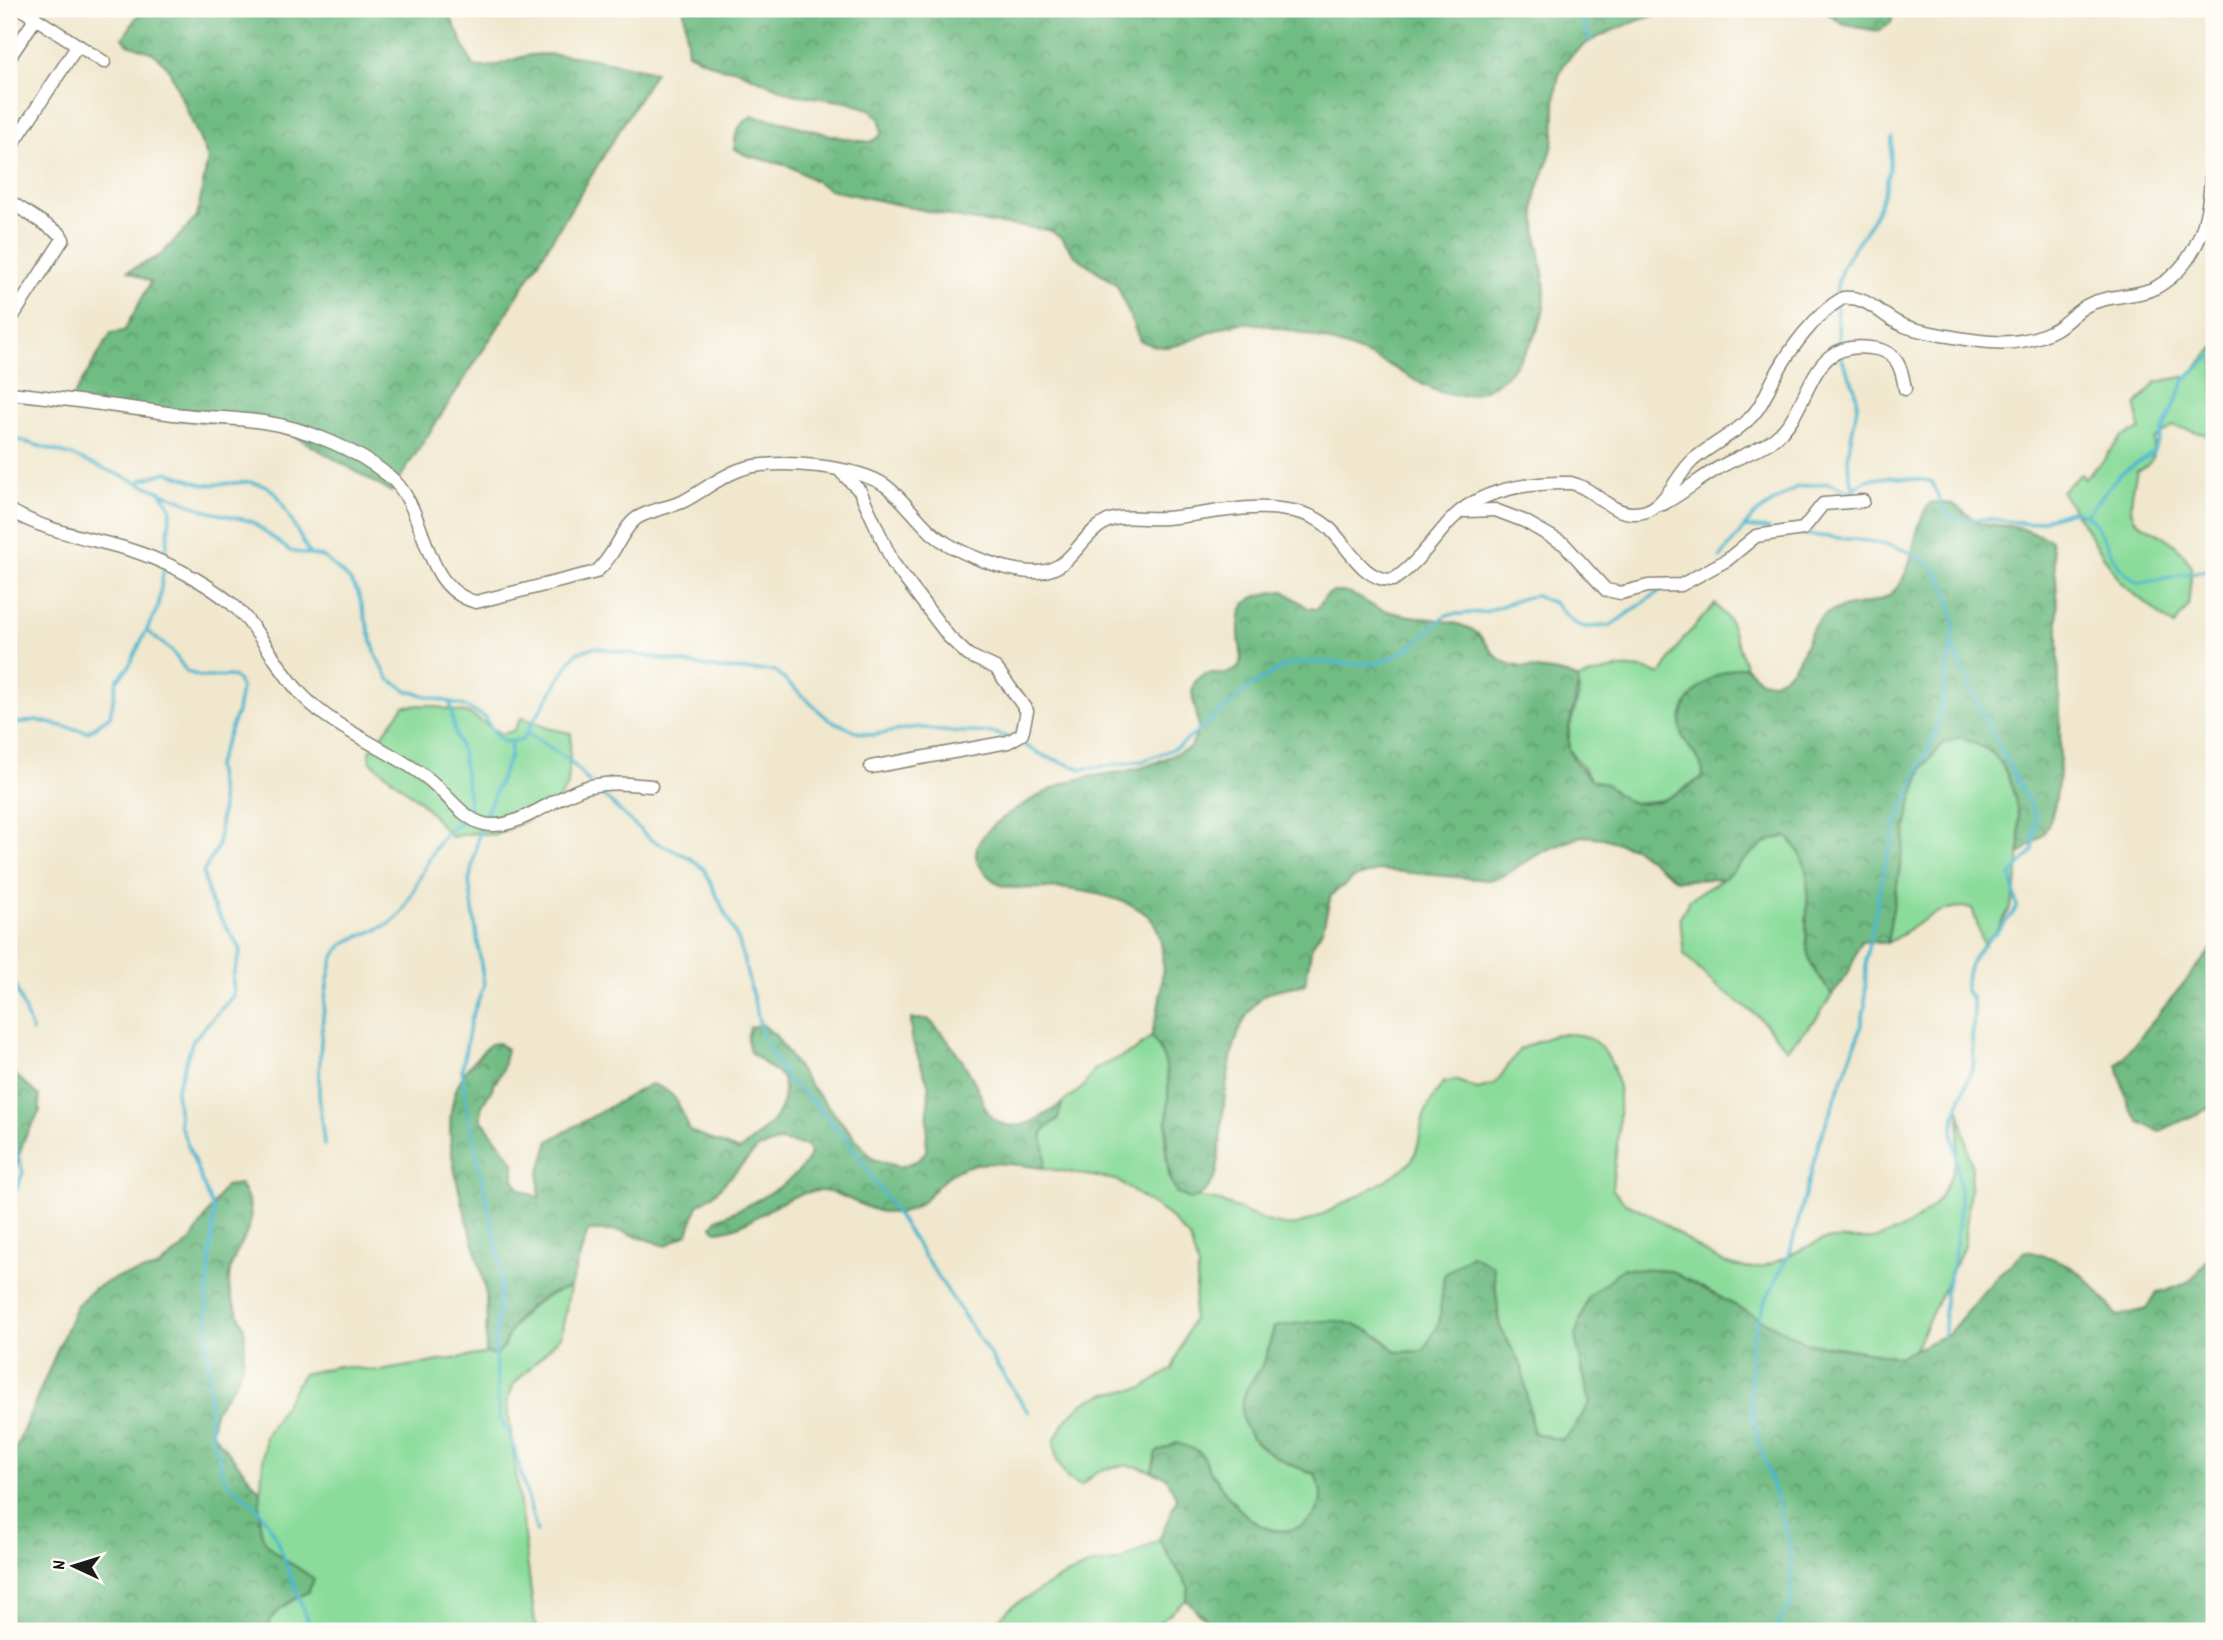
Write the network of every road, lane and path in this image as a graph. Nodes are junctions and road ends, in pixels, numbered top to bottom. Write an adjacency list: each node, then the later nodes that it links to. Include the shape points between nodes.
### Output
1 (21, 9): 2 (street)
2 (36, 18): 3 (street); 4 (street)
3 (78, 44): 5 (street); 7 (street)
4 (9, 58)
5 (104, 62)
6 (2214, 113): 14 (street, via 2204,230 2195,252 2167,280 2146,291 2090,303 2039,338 2006,344 1918,330 1900,324 1863,299 1843,298 1806,334 1752,417 1691,461)
7 (9, 150)
8 (9, 201): 9 (street, via 62,236 59,249)
9 (9, 322)
10 (1905, 389): 14 (street, via 1897,361 1888,352 1864,347 1835,352 1820,363 1798,411 1774,439)
11 (9, 393): 12 (street, via 264,422 356,455 391,477 405,493 445,582 464,599 476,602 596,572 609,562 625,531 638,518 685,500 740,470 783,463)
12 (841, 472): 16 (street, via 885,485 943,541 1006,568 1027,572 1061,566 1098,527 1111,520 1259,506 1290,510 1321,522 1360,565 1380,578 1393,580 1405,573); 17 (street, via 860,491 893,563 949,637 968,655 996,668 1027,711 1022,734 1008,742)
13 (1863, 501): 16 (street, via 1823,504 1803,529 1756,536 1727,560 1681,585 1621,593 1606,590 1564,544 1524,522 1495,510)
14 (1656, 506): 16 (street, via 1641,513 1624,512 1580,485 1560,482 1512,488)
15 (9, 510): 18 (street, via 63,534 139,553 212,590 246,618 291,682 318,710 419,772 473,820 491,825 510,823 590,786)
16 (1461, 511)
17 (871, 767)
18 (650, 786)

